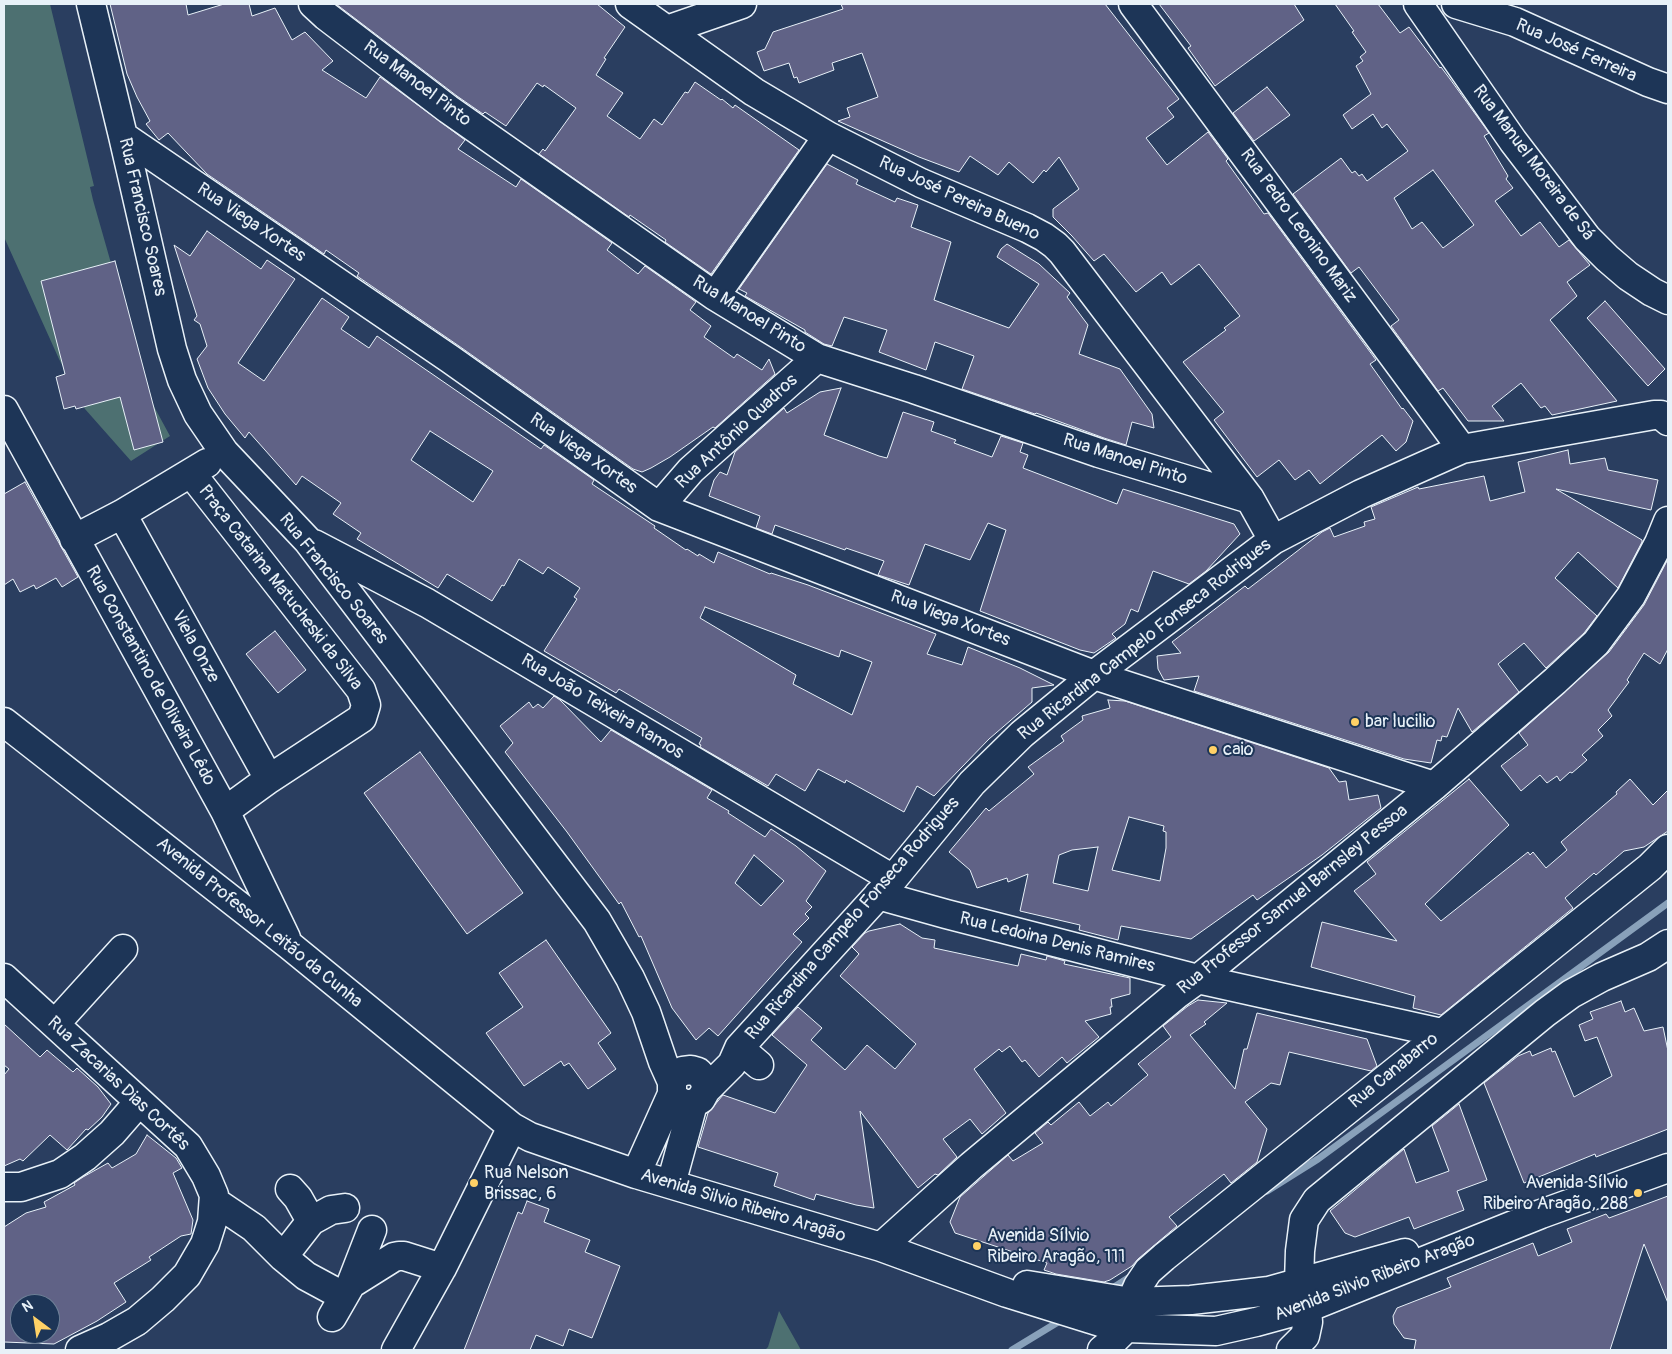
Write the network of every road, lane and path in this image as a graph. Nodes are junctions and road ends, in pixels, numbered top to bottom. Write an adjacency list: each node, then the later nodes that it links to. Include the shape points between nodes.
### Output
1 (91, 4): 10 (street, Rua Francisco Soares)
2 (313, 4): 12 (street, Rua Manoel Pinto, via 448,109)
3 (630, 4): 8 (street, Rua José Pereira Bueno)
4 (742, 4): 8 (street)
5 (1133, 4): 17 (street, Rua Pedro Leonino Mariz)
6 (1418, 4): 13 (street, Rua Manuel Moreira de Sá, via 1513,141 1587,238 1628,276)
7 (1456, 4): 9 (street, Rua José Ferreira, via 1515,22)
8 (667, 30): 11 (street, Rua José Pereira Bueno, via 754,92)
9 (1668, 89)
10 (124, 136): 18 (street, Rua Francisco Soares, via 172,349 198,414); 21 (street, Rua Viega Xortes, via 450,359)
11 (828, 136): 12 (street); 20 (street, Rua José Pereira Bueno, via 921,183 1028,228 1055,245)
12 (715, 296): 14 (street, Rua Manoel Pinto)
13 (1668, 300)
14 (817, 358): 20 (street, Rua Manoel Pinto, via 1099,453); 21 (street, Rua Antônio Quadros, via 691,470)
15 (4, 410): 24 (street, Rua Constantino de Oliveira Lêdo)
16 (1666, 419): 17 (street, Rua Ricardina Campelo Fonseca Rodrigues, via 1654,414)
17 (1462, 449): 25 (street, Rua Ricardina Campelo Fonseca Rodrigues, via 1362,494)
18 (224, 452): 19 (street); 26 (street, Rua Francisco Soares)
19 (191, 473): 22 (street); 29 (street, Praça Catarina Matucheski da Silva, via 361,690 365,700 362,718)
20 (1250, 499): 25 (street, Rua José Pereira Bueno)
21 (659, 507): 27 (street, Rua Viega Xortes)
22 (122, 514): 24 (street); 29 (street, Viela Onze)
23 (1668, 521): 30 (street, Rua Professor Samuel Barnsley Pessoa, via 1631,596 1596,643)
24 (74, 539): 31 (street, Rua Constantino de Oliveira Lêdo)
25 (1273, 540): 27 (street, Rua Ricardina Campelo Fonseca Rodrigues)
26 (308, 541): 33 (street, Rua João Teixeira Ramos, via 427,603); 41 (street, Rua Francisco Soares, via 596,921 630,978 663,1062)
27 (1094, 675): 30 (street, Rua Viega Xortes); 33 (street, Rua Ricardina Campelo Fonseca Rodrigues, via 1022,734 972,783)
28 (4, 722): 35 (street, Avenida Professor Leitão da Cunha)
29 (269, 779): 31 (street, Praça Catarina Matucheski da Silva)
30 (1434, 786): 38 (street, Rua Professor Samuel Barnsley Pessoa)
31 (225, 811): 35 (street, Rua Constantino de Oliveira Lêdo)
32 (1662, 865): 40 (street, Rua Canabarro)
33 (886, 887): 38 (street, Rua Ledoina Denis Ramires, via 946,914); 41 (street, Rua Ricardina Campelo Fonseca Rodrigues, via 749,1057)
34 (1668, 944): 57 (street, via 1564,999 1317,1200 1304,1220)
35 (289, 945): 43 (street, Avenida Professor Leitão da Cunha)
36 (123, 949): 39 (street)
37 (4, 978): 39 (street, Rua Zacarias Dias Cortês)
38 (1198, 979): 40 (street, Rua Ledoina Denis Ramires); 54 (street, Rua Professor Samuel Barnsley Pessoa, via 971,1166)
39 (55, 1024): 42 (street, Rua Zacarias Dias Cortês)
40 (1441, 1033): 61 (street, Rua Canabarro, via 1148,1271 1138,1286)
41 (689, 1085): 45 (street, Rua Ricardina Campelo Fonseca Rodrigues); 46 (street, Rua Ricardina Campelo Fonseca Rodrigues)
42 (139, 1102): 47 (street, via 85,1157 60,1174 21,1187); 49 (street, Rua Zacarias Dias Cortês, via 188,1146 206,1176)
43 (512, 1127): 45 (street, Avenida Silvio Ribeiro Aragão, via 530,1137); 56 (street)
44 (1668, 1168): 51 (street, Avenida Silvio Ribeiro Aragão)
45 (636, 1174): 46 (street, Avenida Silvio Ribeiro Aragão)
46 (671, 1184): 54 (street, Avenida Silvio Ribeiro Aragão)
47 (4, 1187)
48 (290, 1189): 52 (street)
49 (214, 1201): 55 (street, via 254,1228); 63 (street, Rua Zacarias Dias Cortês, via 212,1222 204,1244 186,1275 137,1321)
50 (345, 1208): 52 (street, via 331,1210)
51 (1541, 1214): 57 (street, Avenida Silvio Ribeiro Aragão); 60 (street, Avenida Silvio Ribeiro Aragão)
52 (311, 1221): 55 (street)
53 (372, 1230): 59 (street)
54 (881, 1247): 61 (street, Avenida Silvio Ribeiro Aragão, via 974,1281 1018,1284)
55 (283, 1257): 59 (street, via 300,1284)
56 (442, 1268): 59 (street, via 404,1256 394,1257); 64 (street)
57 (1300, 1282): 58 (street, Avenida Silvio Ribeiro Aragão); 60 (street)
58 (1269, 1292): 61 (street, Avenida Silvio Ribeiro Aragão, via 1191,1300); 62 (street, via 1234,1308 1225,1318)
59 (342, 1299)
60 (1307, 1308): 62 (street, Avenida Silvio Ribeiro Aragão, via 1256,1322); 66 (street, via 1305,1336)
61 (1129, 1315): 62 (street, Avenida Silvio Ribeiro Aragão); 65 (street, via 1112,1342)
62 (1217, 1340)
63 (80, 1350)
64 (396, 1350)
65 (1102, 1350)
66 (1296, 1350)

